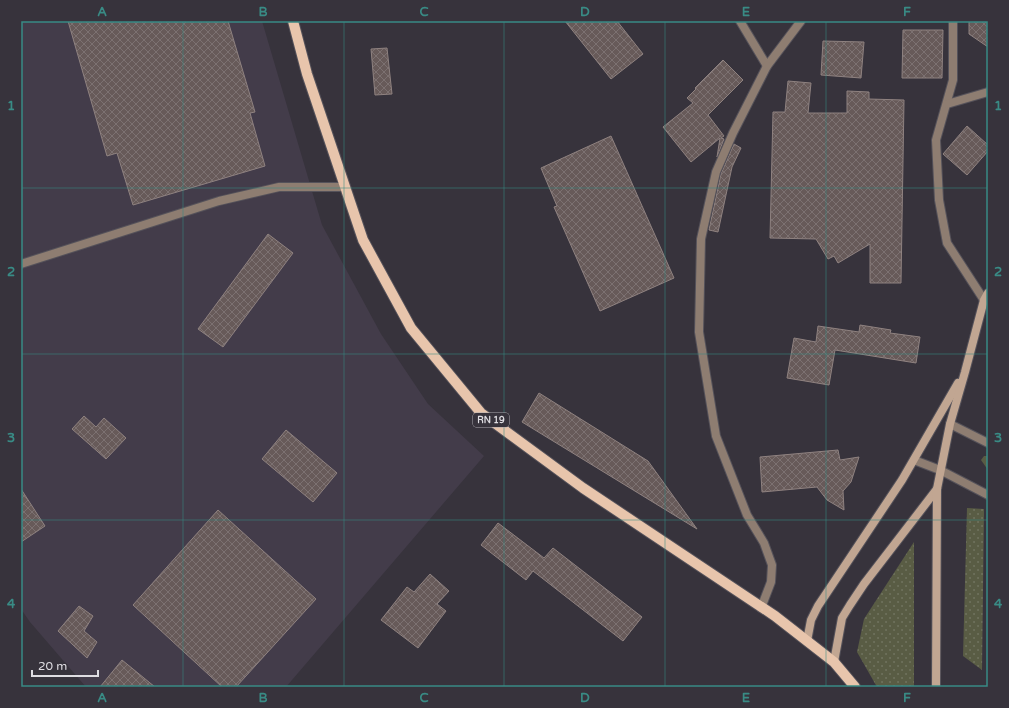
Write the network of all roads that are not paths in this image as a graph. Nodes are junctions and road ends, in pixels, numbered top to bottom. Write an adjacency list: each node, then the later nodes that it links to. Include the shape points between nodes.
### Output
1 (293, 21): 8 (main road, RN 19, via 307,74)
2 (740, 21): 5 (street)
3 (801, 21): 5 (street)
4 (953, 21): 7 (street, via 953,80)
5 (767, 66): 18 (street, via 732,133 716,172 701,239 699,332 716,436 747,515 764,543 772,565 771,582)
6 (988, 92): 7 (street)
7 (947, 104): 10 (street, via 936,140 939,200 948,243)
8 (345, 187): 9 (street, via 280,187 219,201); 18 (main road, RN 19, via 362,240 411,328 481,413 583,488)
9 (21, 264)
10 (986, 296): 11 (main road)
11 (965, 372): 12 (main road); 14 (main road)
12 (950, 424): 13 (street); 15 (main road)
13 (988, 442)
14 (914, 460): 15 (street); 19 (main road, via 818,606 811,620)
15 (940, 470): 16 (main road); 17 (street)
16 (937, 489): 20 (main road, via 864,584 842,618); 22 (main road)
17 (988, 495)
18 (761, 608): 19 (main road, RN 19)
19 (807, 641): 20 (main road, RN 19)
20 (834, 662): 21 (main road, RN 19)
21 (855, 687)
22 (936, 687)

